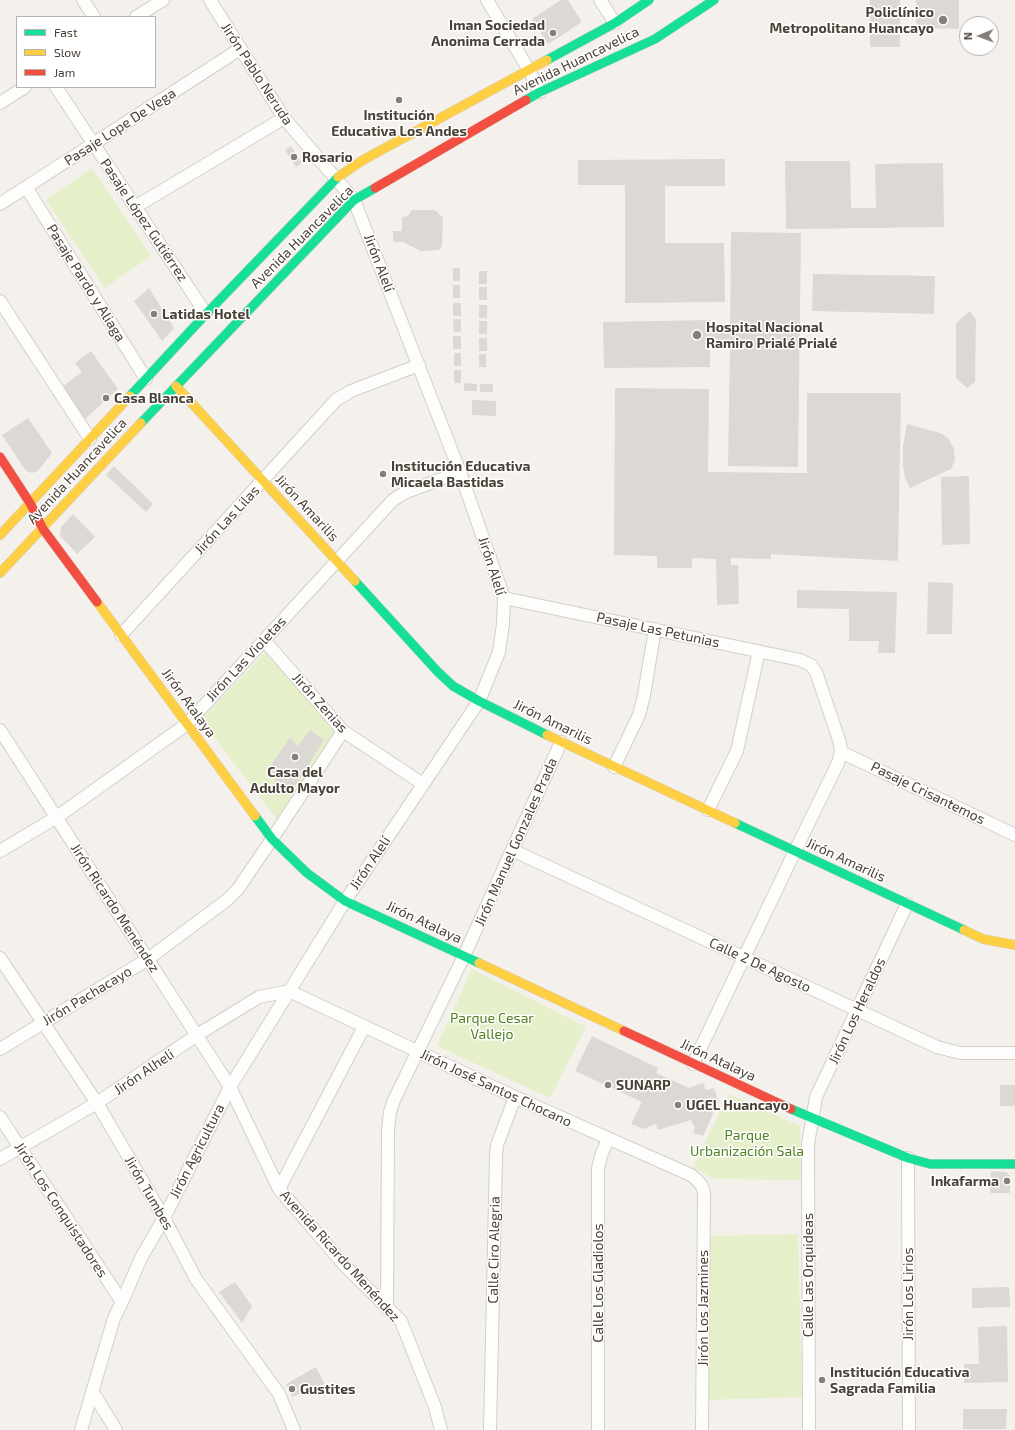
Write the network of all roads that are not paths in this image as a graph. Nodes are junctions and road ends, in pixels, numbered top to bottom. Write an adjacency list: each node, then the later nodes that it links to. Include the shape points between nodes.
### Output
1 (83, 0): 8 (street)
2 (163, 0): 9 (street)
3 (210, 0): 11 (street, Jirón Pablo Neruda)
4 (487, 0): 12 (street)
5 (600, 0): 10 (street)
6 (649, 0): 10 (main road, Avenida Huancavelica)
7 (714, 0): 15 (main road, Avenida Huancavelica, via 655,39)
8 (93, 16)
9 (138, 16)
10 (615, 23): 12 (main road, Avenida Huancavelica)
11 (240, 49): 17 (street, Jirón Pablo Neruda); 18 (street, Pasaje Lope De Vega)
12 (529, 70): 15 (street); 19 (main road, Avenida Huancavelica, via 437,124 363,160)
13 (23, 88): 16 (street)
14 (57, 88): 18 (street, Pasaje López Gutiérrez)
15 (540, 92): 21 (main road, Avenida Huancavelica, via 446,142)
16 (0, 102)
17 (284, 118): 19 (street, Jirón Pablo Neruda); 23 (street)
18 (94, 144): 20 (street, Pasaje Lope De Vega); 23 (street, Pasaje López Gutiérrez)
19 (336, 178): 21 (street, Jirón Pablo Neruda); 25 (main road, Avenida Huancavelica)
20 (26, 188): 22 (street, Pasaje Lope De Vega); 27 (street, Pasaje Pardo y Aliaga)
21 (354, 200): 26 (street, Jirón Alelí); 28 (main road, Avenida Huancavelica)
22 (0, 204)
23 (135, 207): 25 (street, Pasaje López Gutiérrez)
24 (0, 301): 29 (street)
25 (206, 314): 27 (main road, Avenida Huancavelica)
26 (419, 365): 31 (street, Jirón Alelí); 32 (street, Jirón Las Lilas, via 351,390 336,400)
27 (146, 379): 29 (main road, Avenida Huancavelica)
28 (176, 386): 32 (main road, Jirón Amarilis); 34 (main road, Avenida Huancavelica)
29 (90, 439): 33 (main road, Avenida Huancavelica)
30 (0, 457): 33 (main road, Jirón Atalaya)
31 (460, 472): 36 (street, Jirón Las Violetas, via 404,492 393,500); 38 (street, Jirón Alelí)
32 (263, 480): 36 (main road, Jirón Amarilis); 40 (street, Jirón Las Lilas)
33 (30, 503): 34 (main road, Jirón Atalaya); 35 (main road, Avenida Huancavelica)
34 (43, 529): 37 (main road, Avenida Huancavelica); 40 (main road, Jirón Atalaya)
35 (0, 535)
36 (337, 560): 41 (street, Jirón Las Violetas); 43 (main road, Jirón Amarilis, via 453,686)
37 (0, 573)
38 (504, 598): 39 (street, Pasaje Las Petunias); 43 (street, Jirón Alelí, via 499,652)
39 (655, 629): 42 (street, Pasaje Las Petunias); 49 (street, via 639,715)
40 (121, 634): 44 (main road, Jirón Atalaya)
41 (264, 640): 44 (street, Jirón Las Violetas); 46 (street, Jirón Zenias)
42 (760, 651): 48 (street, Pasaje Las Petunias, via 811,665 816,672 840,742); 51 (street, via 737,751)
43 (479, 701): 47 (main road, Jirón Amarilis); 50 (street, Jirón Alelí)
44 (187, 724): 52 (street, Jirón Las Violetas); 54 (main road, Jirón Atalaya)
45 (0, 730): 52 (street, Jirón Ricardo Menéndez)
46 (343, 731): 50 (street, Jirón Zenias); 54 (street, Jirón Pachacayo)
47 (561, 742): 49 (main road, Jirón Amarilis); 55 (street, Jirón Manuel Gonzales Prada)
48 (841, 752): 53 (street, Pasaje Crisantemos); 57 (street)
49 (614, 766): 51 (main road, Jirón Amarilis)
50 (423, 784): 58 (street, Jirón Alelí)
51 (708, 810): 57 (main road, Jirón Amarilis)
52 (56, 817): 56 (street, Jirón Las Violetas); 64 (street, Jirón Ricardo Menéndez)
53 (1015, 835)
54 (272, 839): 58 (main road, Jirón Atalaya, via 307,874); 64 (street, Jirón Pachacayo, via 238,889 227,900)
55 (512, 850): 61 (street, Jirón Manuel Gonzales Prada); 63 (street, Calle 2 De Agosto)
56 (0, 851)
57 (795, 851): 59 (main road, Jirón Amarilis); 63 (street)
58 (345, 900): 61 (main road, Jirón Atalaya); 65 (street, Jirón Alelí)
59 (907, 904): 60 (main road, Jirón Amarilis, via 983,939); 66 (street, Jirón Los Heraldos)
60 (1015, 945)
61 (464, 956): 71 (street, Jirón Manuel Gonzales Prada); 73 (main road, Jirón Atalaya)
62 (0, 958): 67 (street, Jirón Tumbes)
63 (744, 958): 66 (street, Calle 2 De Agosto); 73 (street)
64 (148, 959): 67 (street, Jirón Pachacayo); 69 (street, Jirón Ricardo Menéndez)
65 (289, 991): 68 (street, Jirón José Santos Chocano); 69 (street, Jirón Alheli, via 259,997); 74 (street, Jirón Agricultura)
66 (857, 1010): 72 (street, Calle 2 De Agosto, via 937,1047 960,1053); 78 (street, Jirón Los Heraldos, via 816,1097)
67 (43, 1022): 70 (street, Jirón Pachacayo); 76 (street, Jirón Tumbes)
68 (364, 1026): 71 (street, Jirón José Santos Chocano); 85 (street)
69 (197, 1036): 74 (street, Jirón Ricardo Menéndez); 76 (street, Jirón Alheli)
70 (0, 1049)
71 (418, 1052): 75 (street, Jirón José Santos Chocano); 88 (street, Jirón Manuel Gonzales Prada, via 390,1112)
72 (1015, 1053)
73 (693, 1064): 78 (main road, Jirón Atalaya)
74 (230, 1087): 85 (street, Avenida Ricardo Menéndez); 86 (street, Jirón Agricultura)
75 (515, 1097): 79 (street, Jirón José Santos Chocano); 94 (street, Calle Ciro Alegria, via 497,1145 496,1156)
76 (97, 1103): 80 (street, Jirón Alheli); 86 (street, Jirón Tumbes)
77 (0, 1117): 80 (street, Jirón Los Conquistadores)
78 (812, 1119): 81 (main road, Jirón Atalaya); 97 (street, Calle Las Orquideas, via 808,1144)
79 (608, 1139): 84 (street, Jirón José Santos Chocano, via 692,1175); 95 (street, Calle Los Gladiolos, via 598,1168)
80 (20, 1148): 82 (street, Jirón Alheli); 87 (street, Jirón Los Conquistadores)
81 (908, 1158): 83 (main road, Jirón Atalaya, via 930,1164); 98 (street, Jirón Los Lirios)
82 (0, 1159)
83 (1015, 1164)
84 (702, 1186): 96 (street, Jirón Los Jazmines)
85 (279, 1189): 88 (street, Avenida Ricardo Menéndez, via 346,1267)
86 (164, 1218): 87 (street, Jirón Agricultura, via 141,1258); 92 (street, Jirón Tumbes, via 196,1279 279,1394)
87 (122, 1302): 89 (street, Jirón Agricultura, via 114,1318)
88 (387, 1308): 93 (street, Avenida Ricardo Menéndez, via 400,1321)
89 (92, 1391): 90 (street, Jirón Agricultura); 91 (street)
90 (81, 1430)
91 (116, 1430)
92 (294, 1430)
93 (442, 1430)
94 (490, 1430)
95 (598, 1430)
96 (702, 1430)
97 (809, 1430)
98 (909, 1430)

